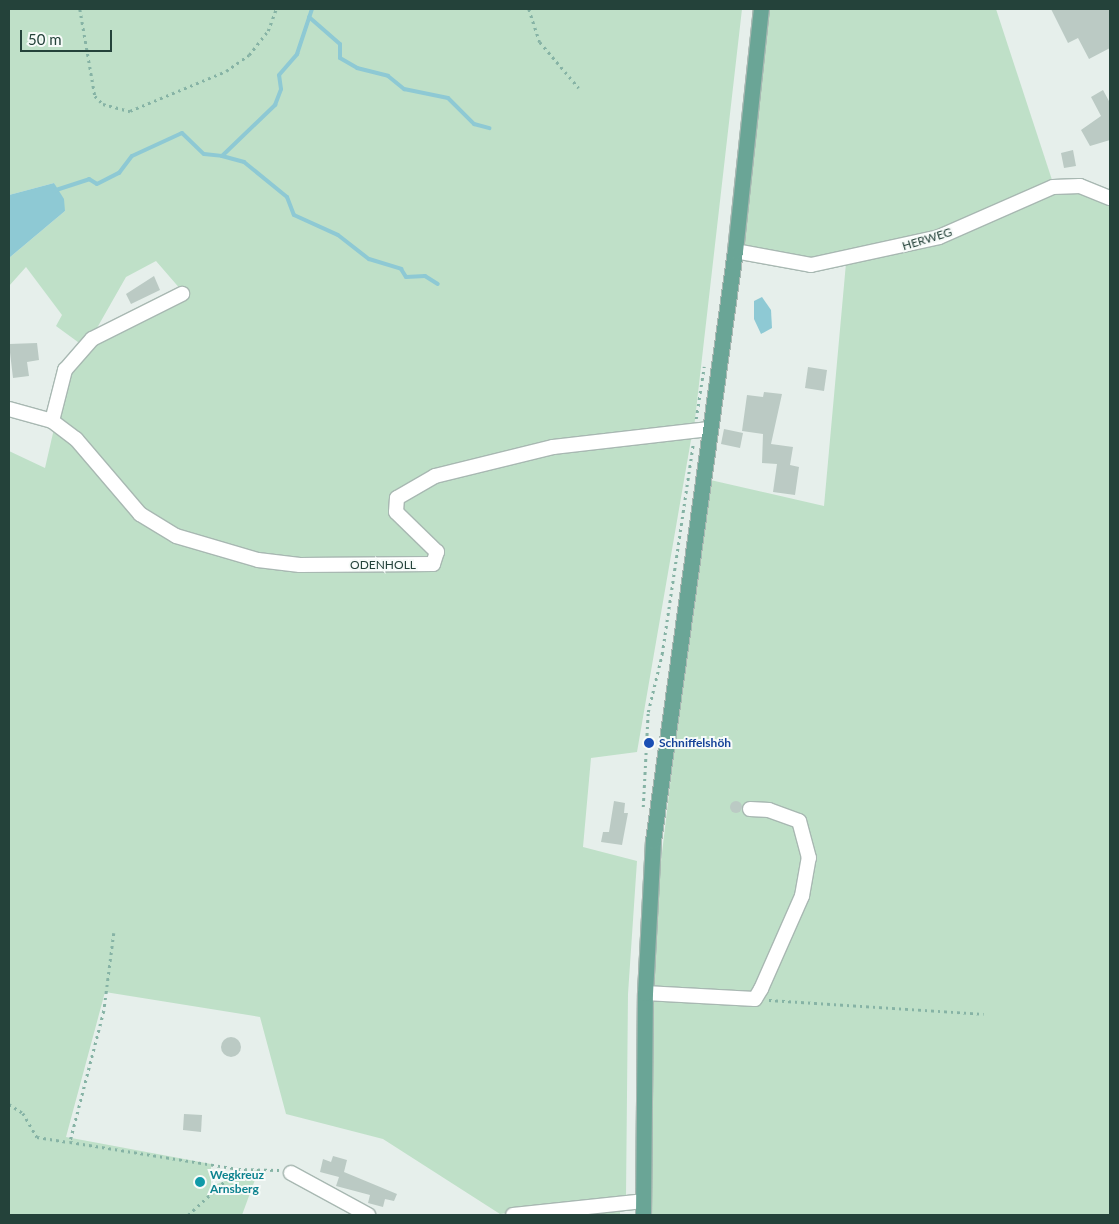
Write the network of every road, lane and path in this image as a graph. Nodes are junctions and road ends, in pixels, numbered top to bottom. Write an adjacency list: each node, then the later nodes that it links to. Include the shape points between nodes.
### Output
1 (80, 9): 2 (path, via 95,96 102,104 130,111 241,60 268,31)
2 (276, 9)
3 (530, 9): 5 (path, via 540,42)
4 (761, 9): 7 (main road)
5 (579, 88)
6 (1110, 198): 7 (street, HERWEG, via 1080,186 1053,187 939,237 811,265)
7 (734, 251): 11 (main road)
8 (182, 294): 10 (street, via 92,338 65,370)
9 (9, 409): 10 (street, ODENHOLL)
10 (52, 421): 11 (street, ODENHOLL, via 76,439 140,514 176,536 258,560 300,565 433,564 437,552 396,512 397,498 435,476 553,447)
11 (709, 429): 14 (main road, via 664,742)
12 (750, 809): 15 (street, via 769,810 799,821 808,858 802,896)
13 (114, 933): 18 (path, via 104,1011)
14 (645, 993): 15 (street); 21 (main road)
15 (754, 999): 16 (path)
16 (984, 1014)
17 (9, 1104): 18 (path, via 23,1113 37,1137)
18 (70, 1142): 19 (path)
19 (238, 1169): 20 (path, via 261,1167); 22 (path)
20 (291, 1173): 23 (street)
21 (643, 1208): 24 (street)
22 (188, 1215)
23 (368, 1215)
24 (513, 1215)

